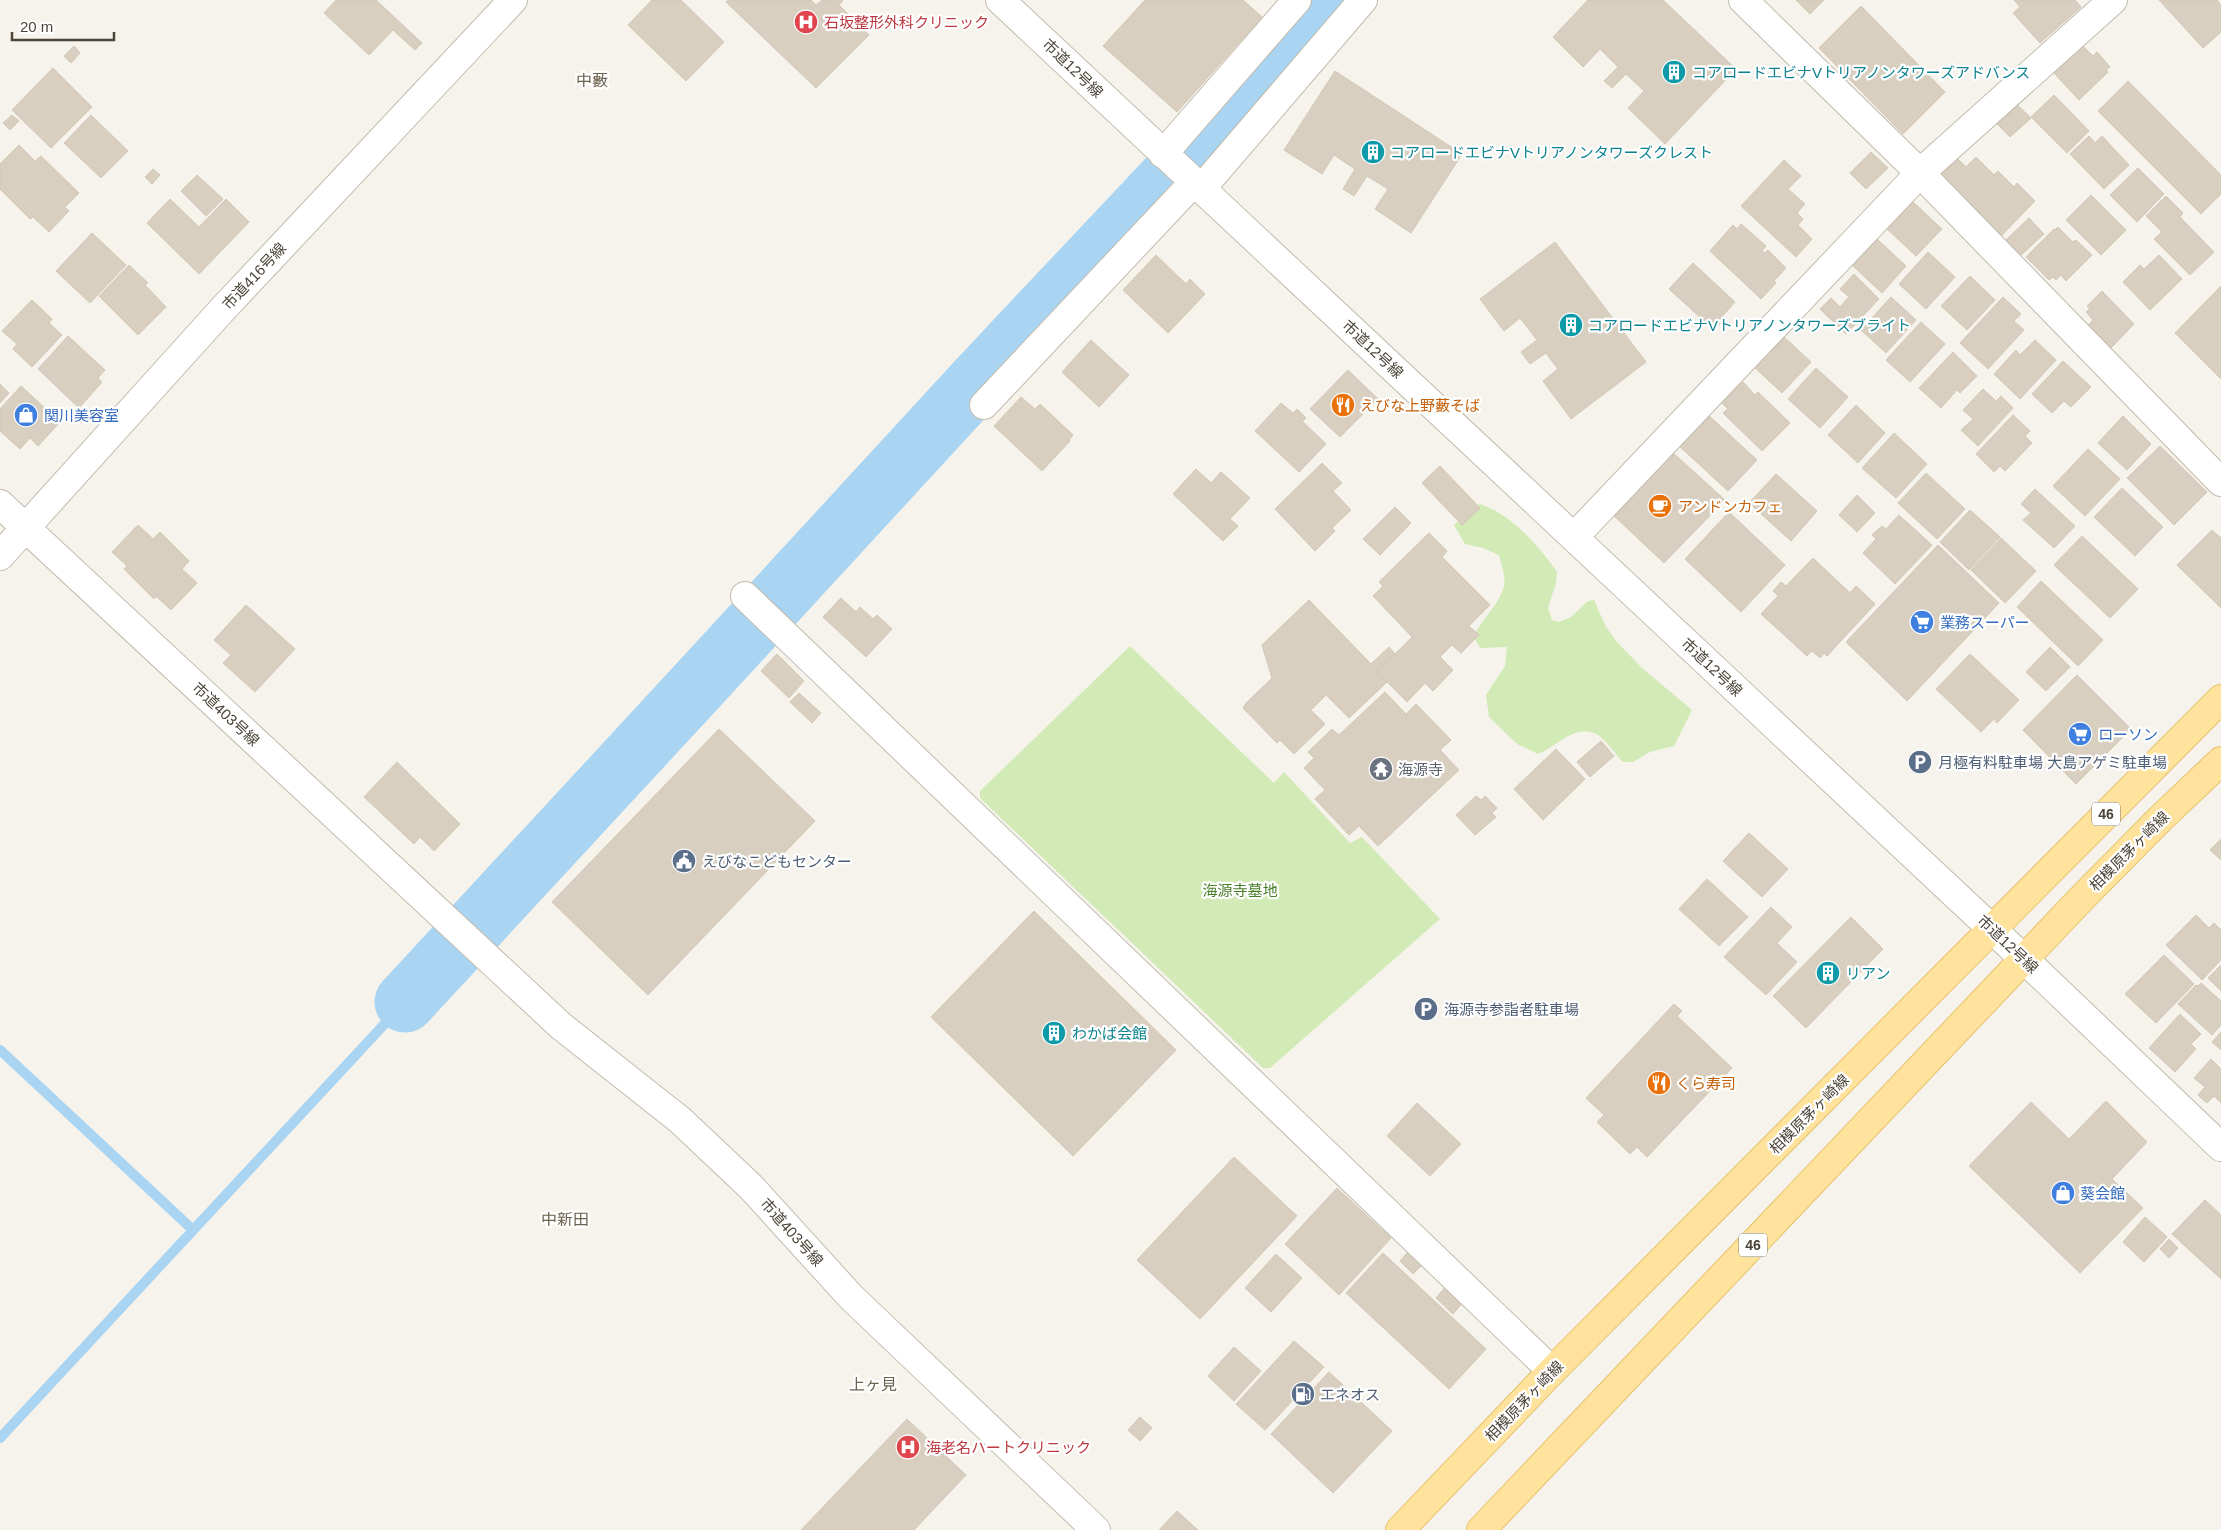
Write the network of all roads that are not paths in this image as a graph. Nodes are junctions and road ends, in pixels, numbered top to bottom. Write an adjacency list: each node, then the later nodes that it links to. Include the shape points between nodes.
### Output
1 (513, 0): 13 (street, 市道416号線, via 222,310)
2 (1000, 0): 7 (street, 市道12号線)
3 (1297, 0): 7 (street)
4 (1364, 0): 9 (street)
5 (1743, 0): 8 (street)
6 (2112, 0): 8 (street)
7 (1165, 155): 9 (street, 市道12号線)
8 (1920, 173): 11 (street); 14 (street)
9 (1194, 182): 10 (street); 14 (street, 市道12号線)
10 (984, 405)
11 (2221, 482)
12 (0, 504): 13 (street, 市道403号線)
13 (26, 528): 15 (street, 市道416号線); 23 (street, 市道403号線, via 561,1026 680,1120 757,1193 851,1297)
14 (1574, 537): 19 (street, 市道12号線)
15 (0, 556)
16 (749, 599): 22 (street)
17 (2221, 699): 19 (main road, 相模原茅ヶ崎線 / 46)
18 (2221, 762): 20 (main road, 相模原茅ヶ崎線 / 46, via 2153,826)
19 (1992, 929): 20 (street, 市道12号線); 22 (main road, 相模原茅ヶ崎線 / 46)
20 (2024, 959): 21 (street, 市道12号線); 25 (main road, 相模原茅ヶ崎線 / 46)
21 (2221, 1147)
22 (1552, 1371): 24 (main road, 相模原茅ヶ崎線 / 46)
23 (1096, 1530)
24 (1400, 1530)
25 (1481, 1530)

